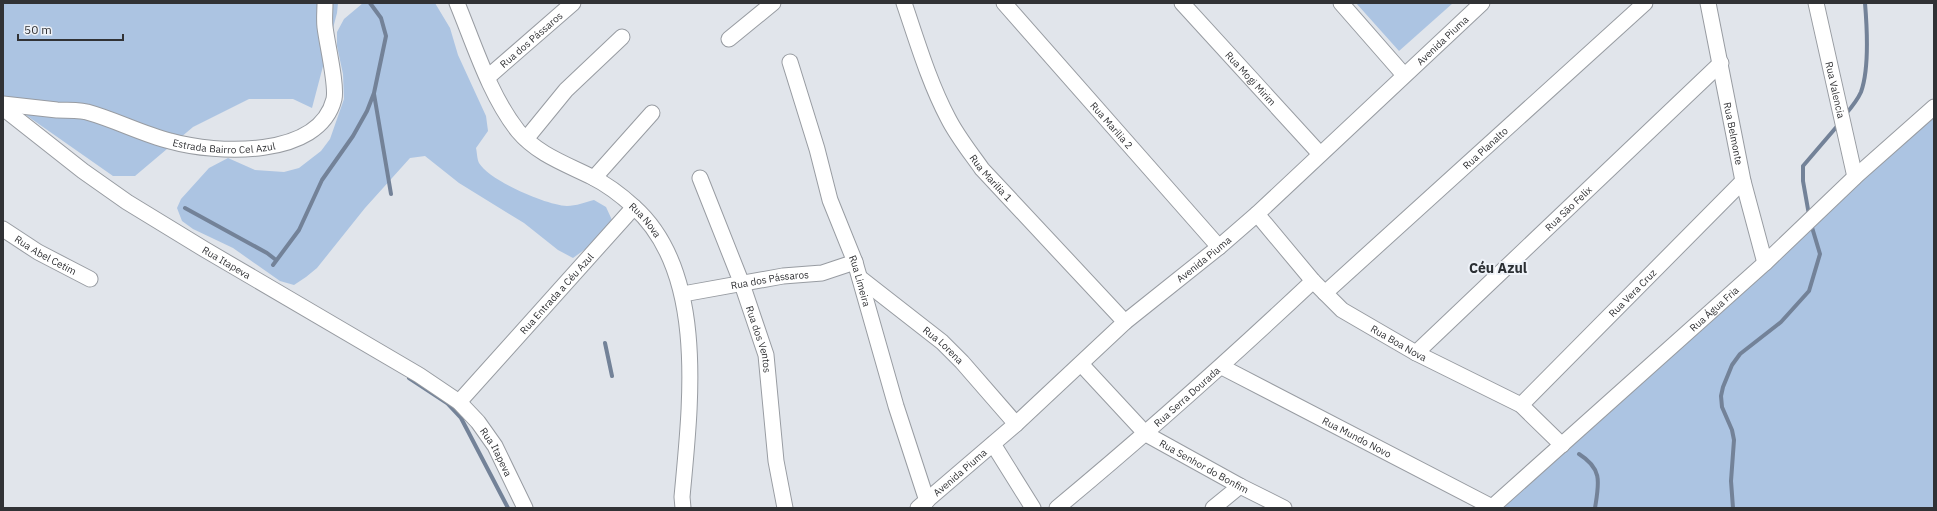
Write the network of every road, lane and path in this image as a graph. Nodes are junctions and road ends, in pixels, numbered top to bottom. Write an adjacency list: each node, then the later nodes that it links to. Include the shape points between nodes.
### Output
1 (325, 3): 19 (street, Estrada Bairro Cel Azul, via 325,25 334,98 328,115 312,131 288,142 264,148 204,148 170,141 85,112)
2 (457, 3): 18 (street, Rua Nova)
3 (573, 3): 18 (street, Rua dos Pássaros)
4 (773, 3): 14 (street)
5 (904, 3): 41 (street, Rua Marilia 1, via 935,91 962,141 982,169)
6 (1004, 3): 32 (street, Rua Marilia 2)
7 (1182, 3): 24 (street, Rua Mogi Mirim)
8 (1341, 3): 17 (street)
9 (1482, 3): 17 (street, Avenida Piuma)
10 (1645, 3): 39 (street, Rua Planalto)
11 (1708, 3): 16 (street, Rua Belmonte)
12 (1816, 3): 25 (street, Rua Valencia)
13 (622, 37): 23 (street, via 566,90)
14 (728, 39)
15 (790, 62): 33 (street, Rua Limeira, via 818,149 830,200)
16 (1721, 63): 28 (street, Rua Belmonte); 42 (street, Rua São Felix)
17 (1404, 75): 24 (street, Avenida Piuma)
18 (488, 77): 23 (street, Rua Nova, via 500,102)
19 (3, 104)
20 (1934, 107): 25 (street, Rua Água Fria)
21 (3, 108): 45 (street, Rua Itapeva, via 127,202 419,375)
22 (652, 113): 26 (street)
23 (526, 139): 26 (street, Rua Nova, via 551,158)
24 (1320, 154): 30 (street, Avenida Piuma)
25 (1855, 177): 34 (street, Rua Água Fria)
26 (594, 178): 29 (street, Rua Nova)
27 (700, 178): 38 (street, Rua dos Ventos)
28 (1743, 181): 34 (street, Rua Belmonte); 46 (street, Rua Vera Cruz)
29 (634, 207): 40 (street, Rua Nova, via 652,227 666,249); 45 (street, Rua Entrada a Céu Azul)
30 (1257, 214): 32 (street, Avenida Piuma); 37 (street, Rua Boa Nova)
31 (4, 231): 36 (street, Rua Abel Cetim)
32 (1220, 247): 41 (street, Avenida Piuma)
33 (855, 262): 35 (street, Rua Limeira); 38 (street, Rua dos Pássaros, via 822,273 783,276)
34 (1765, 263): 50 (street, Rua Água Fria)
35 (860, 278): 47 (street, Rua Lorena, via 942,342); 52 (street, Rua Limeira)
36 (90, 279)
37 (1313, 281): 39 (street, Rua Boa Nova); 44 (street, Rua Serra Dourada)
38 (742, 284): 40 (street, Rua dos Pássaros); 56 (street, Rua dos Ventos, via 766,355 776,461)
39 (1325, 293): 42 (street, Rua Boa Nova, via 1342,310)
40 (683, 294): 55 (street, Rua Nova, via 690,385)
41 (1125, 322): 43 (street, Avenida Piuma)
42 (1416, 353): 46 (street, Rua Boa Nova)
43 (1081, 364): 47 (street, Avenida Piuma); 48 (street, Rua Senhor do Bonfim)
44 (1222, 366): 48 (street, Rua Serra Dourada); 53 (street, Rua Mundo Novo)
45 (459, 402): 54 (street, Rua Itapeva, via 478,422 495,446)
46 (1522, 405): 50 (street, Rua Boa Nova)
47 (1016, 424): 49 (street, Avenida Piuma)
48 (1146, 434): 51 (street, Rua Senhor do Bonfim); 58 (street, Rua Serra Dourada)
49 (993, 444): 52 (street, Avenida Piuma); 57 (street)
50 (1562, 445): 53 (street, Rua Água Fria)
51 (1240, 486): 59 (street); 60 (street, Rua Senhor do Bonfim)
52 (923, 505)
53 (1492, 507)
54 (525, 508)
55 (683, 508)
56 (785, 508)
57 (1033, 508)
58 (1057, 508)
59 (1213, 508)
60 (1284, 508)

